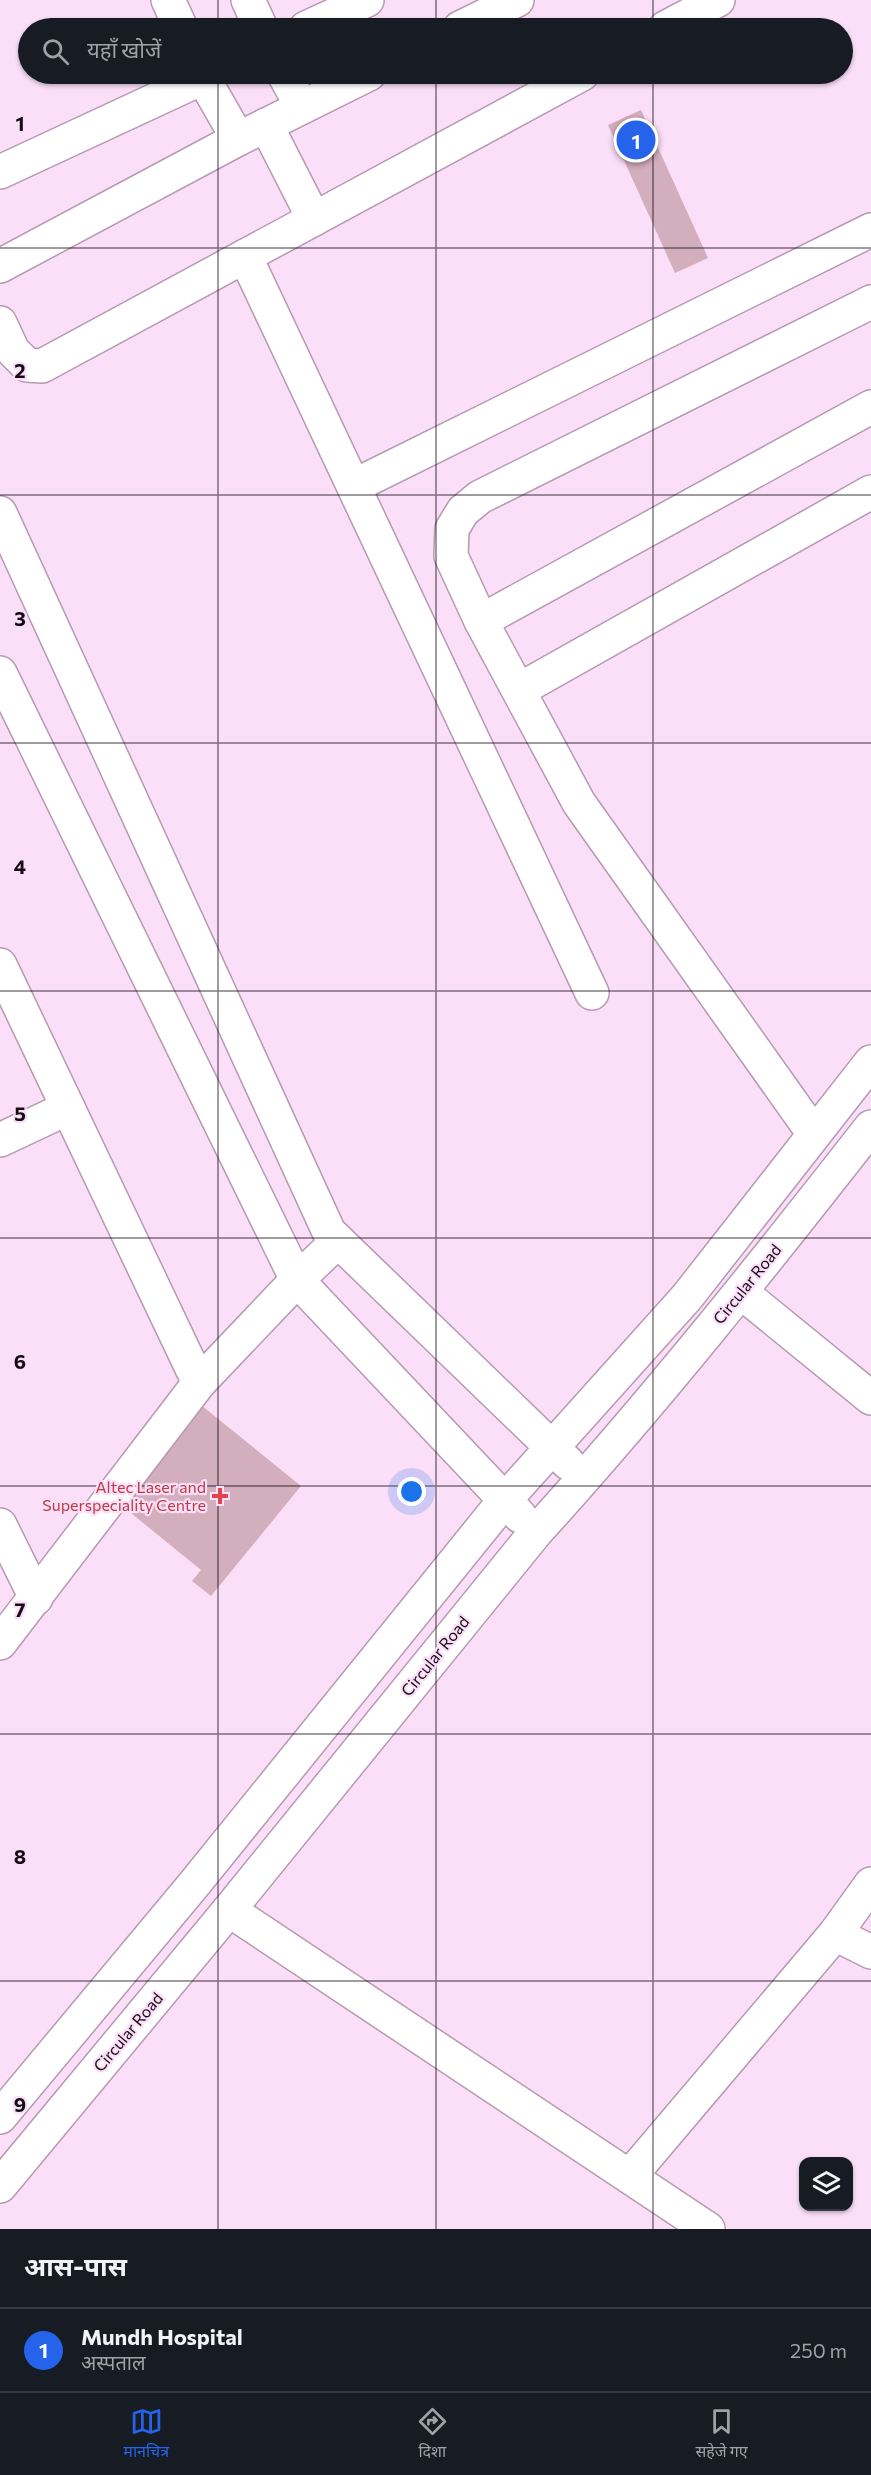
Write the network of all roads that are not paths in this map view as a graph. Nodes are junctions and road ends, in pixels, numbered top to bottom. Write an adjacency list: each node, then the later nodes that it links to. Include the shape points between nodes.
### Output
1 (168, 0): 6 (street)
2 (248, 0): 7 (street)
3 (367, 0): 8 (street)
4 (517, 0): 9 (street)
5 (718, 0): 10 (street)
6 (176, 18)
7 (256, 18)
8 (328, 18)
9 (480, 18)
10 (684, 18)
11 (186, 84): 18 (street)
12 (212, 84): 17 (street)
13 (289, 84): 16 (street)
14 (349, 84): 16 (street)
15 (564, 84): 19 (street)
16 (302, 107): 17 (street)
17 (252, 132): 19 (street); 22 (street)
18 (0, 172)
19 (314, 219): 21 (street)
20 (871, 230): 26 (street)
21 (245, 256): 24 (street, via 42,366 27,365 13,351); 26 (street)
22 (0, 266)
23 (871, 302): 29 (street, via 480,497 463,511 452,529 451,556)
24 (0, 323)
25 (871, 406): 29 (street)
26 (354, 486): 33 (street)
27 (871, 492): 31 (street)
28 (0, 513): 39 (street, via 329,1232)
29 (481, 621): 31 (street)
30 (0, 673): 40 (street)
31 (519, 690): 37 (street, via 579,803)
32 (0, 965): 35 (street)
33 (592, 993)
34 (871, 1062): 37 (street)
35 (68, 1108): 38 (street); 42 (street)
36 (871, 1128): 41 (street, Circular Road)
37 (814, 1134): 44 (street, via 687,1297)
38 (0, 1140)
39 (338, 1241): 40 (street); 44 (street)
40 (297, 1280): 42 (street); 46 (street)
41 (741, 1292): 43 (street); 45 (street, Circular Road)
42 (199, 1383): 49 (street)
43 (871, 1398)
44 (551, 1449): 45 (street); 46 (street)
45 (585, 1478): 48 (street, Circular Road)
46 (504, 1501): 48 (street); 55 (street)
47 (0, 1525): 49 (street)
48 (536, 1532): 52 (street, Circular Road)
49 (36, 1598): 50 (street)
50 (0, 1643)
51 (871, 1884): 53 (street)
52 (229, 1910): 56 (street); 57 (street, Circular Road)
53 (835, 1934): 54 (street); 56 (street)
54 (871, 1952)
55 (0, 2117)
56 (630, 2176): 58 (street)
57 (0, 2186)
58 (708, 2229)

